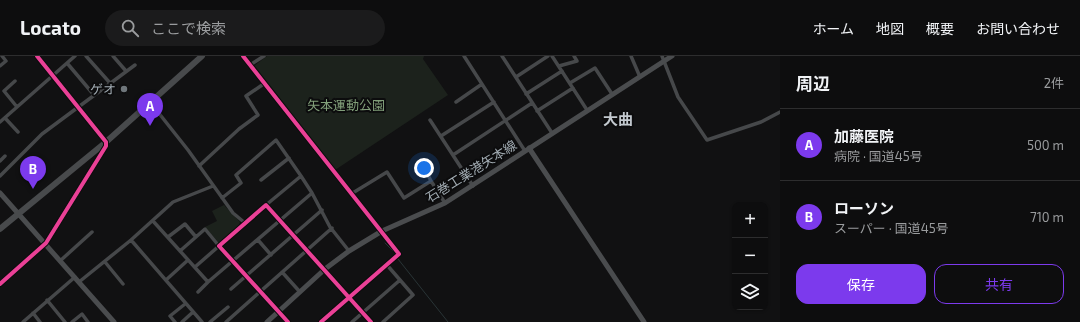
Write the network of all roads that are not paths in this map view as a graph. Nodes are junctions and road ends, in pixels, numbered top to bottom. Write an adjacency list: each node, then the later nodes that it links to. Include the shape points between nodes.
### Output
1 (2, 56): 21 (street, via 6,61)
2 (37, 56): 25 (street)
3 (75, 56): 18 (street)
4 (86, 56): 30 (street)
5 (113, 56): 24 (street)
6 (202, 56): 37 (highway)
7 (243, 56): 20 (street)
8 (264, 56): 20 (street)
9 (464, 56): 32 (street)
10 (509, 56): 16 (street)
11 (548, 56): 26 (street)
12 (552, 56): 22 (street)
13 (575, 56): 22 (street, via 577,61)
14 (631, 56): 27 (street)
15 (672, 56): 17 (street, 石巻工業港矢本線)
16 (503, 58): 26 (street)
17 (663, 58): 27 (street, 石巻工業港矢本線); 45 (street, via 678,97 708,140 761,122)
18 (67, 64): 25 (street); 36 (street)
19 (135, 65): 24 (street)
20 (250, 65): 29 (street)
21 (0, 66)
22 (559, 66): 23 (street)
23 (562, 71): 31 (street); 34 (street)
24 (126, 72): 30 (street)
25 (53, 76): 41 (street); 42 (street)
26 (516, 77): 34 (street)
27 (640, 77): 35 (street, 石巻工業港矢本線)
28 (15, 81): 42 (street, via 4,91)
29 (265, 82): 59 (street, via 246,96 258,115); 69 (street)
30 (110, 83): 36 (street)
31 (570, 83): 33 (street); 35 (street, via 595,68)
32 (482, 84): 38 (street); 39 (street)
33 (573, 88): 43 (street); 44 (street)
34 (526, 94): 40 (street)
35 (612, 94): 43 (street, 石巻工業港矢本線)
36 (94, 95): 41 (street)
37 (150, 102): 53 (highway); 59 (street)
38 (456, 102)
39 (494, 102): 48 (street); 52 (street)
40 (532, 103): 44 (street); 48 (street)
41 (78, 106): 53 (street); 61 (street, via 42,134)
42 (18, 107): 46 (street)
43 (587, 110): 51 (street, 石巻工業港矢本線)
44 (538, 111): 51 (street)
45 (780, 112)
46 (5, 118): 49 (street); 50 (street)
47 (430, 120): 52 (street)
48 (506, 121): 54 (street); 55 (street)
49 (0, 122)
50 (18, 132)
51 (552, 133): 54 (street, 石巻工業港矢本線)
52 (440, 136): 55 (street)
53 (106, 142): 74 (highway); 87 (street, via 106,146)
54 (527, 149): 66 (street, 石巻工業港矢本線); 138 (street)
55 (453, 155): 66 (street)
56 (5, 156): 58 (street)
57 (289, 158): 62 (street); 63 (street); 70 (street, via 276,140 236,175 241,183)
58 (0, 161)
59 (199, 166): 65 (street)
60 (427, 173): 64 (street)
61 (0, 176)
62 (301, 176): 68 (street); 72 (street)
63 (261, 180)
64 (431, 181): 69 (street, via 404,198 387,172); 71 (street)
65 (213, 186): 70 (street); 75 (street, via 173,202)
66 (473, 186): 71 (street, 石巻工業港矢本線)
67 (0, 193): 74 (street)
68 (312, 193): 73 (street); 76 (street)
69 (351, 194): 80 (street)
70 (222, 198): 77 (street, via 233,213)
71 (445, 203): 80 (street, 石巻工業港矢本線)
72 (266, 205): 76 (street); 77 (street)
73 (322, 210): 78 (street); 82 (street)
74 (18, 213): 79 (highway); 87 (street)
75 (153, 221): 84 (street); 85 (street)
76 (280, 221): 82 (street); 86 (street)
77 (245, 223): 88 (street)
78 (332, 228): 89 (street); 91 (street)
79 (0, 229)
80 (382, 231): 91 (street, 石巻工業港矢本線); 97 (street, via 399,254)
81 (92, 232): 94 (street)
82 (294, 235): 89 (street); 92 (street)
83 (196, 236): 84 (street, via 185,224); 88 (street, via 205,229); 90 (street)
84 (168, 237): 90 (street)
85 (131, 240): 95 (street); 103 (street)
86 (258, 240): 92 (street); 96 (street)
87 (46, 243): 94 (street); 107 (street)
88 (219, 246): 96 (street); 98 (street)
89 (307, 250): 99 (street); 100 (street)
90 (180, 251): 93 (street)
91 (349, 251): 99 (street, 石巻工業港矢本線)
92 (271, 255): 101 (street)
93 (188, 260): 98 (street); 103 (street)
94 (60, 261): 102 (street)
95 (105, 262): 105 (street); 108 (street)
96 (233, 262): 101 (street); 106 (street)
97 (387, 265): 104 (street); 113 (street)
98 (195, 267): 106 (street)
99 (325, 270): 112 (street, 石巻工業港矢本線); 113 (street)
100 (282, 272): 111 (street); 112 (street)
101 (246, 276): 109 (street); 111 (street)
102 (75, 277): 105 (street); 114 (street)
103 (166, 280): 115 (street)
104 (400, 280): 120 (street); 137 (street, via 413,295)
105 (79, 282): 126 (street)
106 (208, 282): 110 (street)
107 (0, 284)
108 (123, 284)
109 (231, 289)
110 (198, 292)
111 (260, 292): 118 (street); 131 (street)
112 (300, 292): 118 (street, 石巻工業港矢本線)
113 (349, 297): 120 (street); 134 (street)
114 (47, 300): 119 (street); 123 (street)
115 (185, 304): 117 (street); 127 (street, via 170,316)
116 (228, 307): 130 (street)
117 (193, 312): 128 (street); 129 (street)
118 (279, 312): 132 (street, 石巻工業港矢本線); 133 (street)
119 (33, 313): 121 (street); 122 (street)
120 (362, 313): 135 (street); 136 (street)
121 (23, 322)
122 (40, 322)
123 (65, 322)
124 (72, 322): 125 (street, via 82,314)
125 (88, 322)
126 (114, 322)
127 (175, 322)
128 (182, 322)
129 (202, 322)
130 (210, 322)
131 (226, 322)
132 (267, 322)
133 (288, 322)
134 (321, 322)
135 (352, 322)
136 (371, 322)
137 (383, 322)
138 (644, 322)

